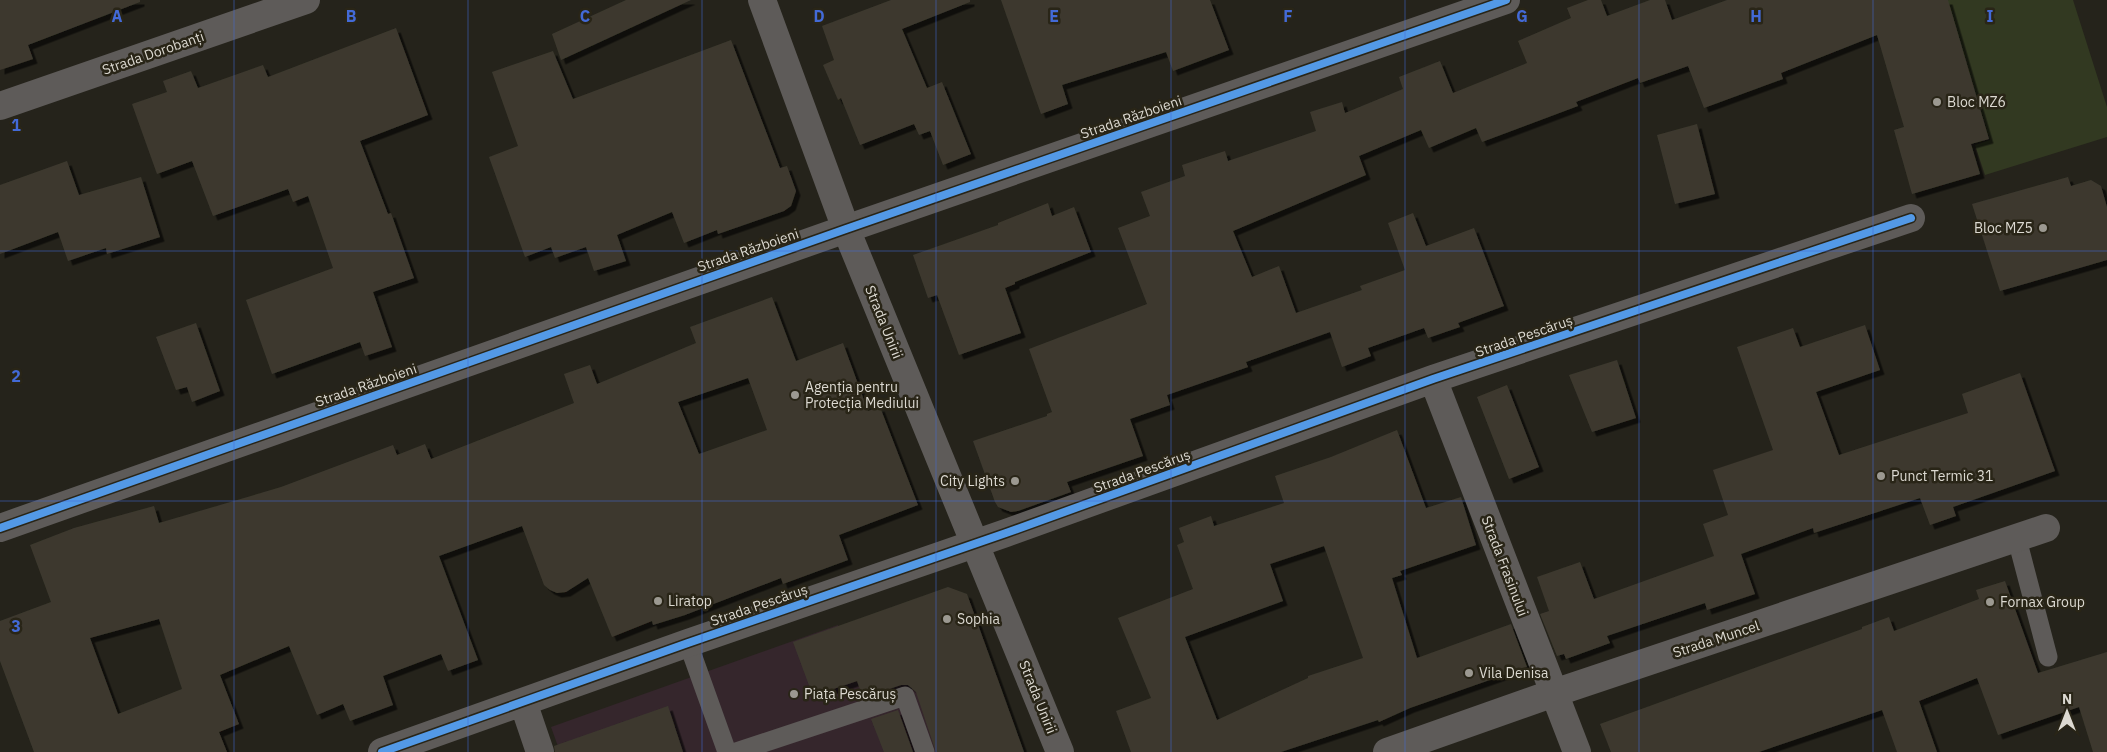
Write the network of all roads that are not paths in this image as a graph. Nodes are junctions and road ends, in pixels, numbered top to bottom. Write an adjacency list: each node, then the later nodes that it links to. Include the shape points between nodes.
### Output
1 (306, 0): 4 (street, Strada Dorobanți)
2 (762, 0): 6 (street, Strada Unirii)
3 (1506, 0): 6 (street, Strada Războieni)
4 (0, 106)
5 (1911, 218): 7 (street, Strada Pescăruș)
6 (846, 229): 8 (street, Strada Războieni); 11 (street, Strada Unirii)
7 (1433, 379): 11 (street, Strada Pescăruș); 14 (street, Strada Frasinului)
8 (0, 528)
9 (2046, 528): 10 (street, Strada Muncel)
10 (2017, 539): 13 (lane); 14 (street, Strada Muncel)
11 (975, 544): 12 (street, Strada Pescăruș); 21 (street, Strada Unirii)
12 (688, 643): 15 (street, Strada Pescăruș); 18 (lane)
13 (2048, 656)
14 (1554, 693): 22 (street, Strada Muncel); 23 (street, Strada Frasinului)
15 (523, 702): 16 (street, Strada Pescăruș); 17 (street)
16 (382, 752)
17 (540, 752)
18 (727, 752)
19 (736, 752): 20 (lane, via 905,696)
20 (925, 752)
21 (1060, 752)
22 (1387, 752)
23 (1577, 752)

